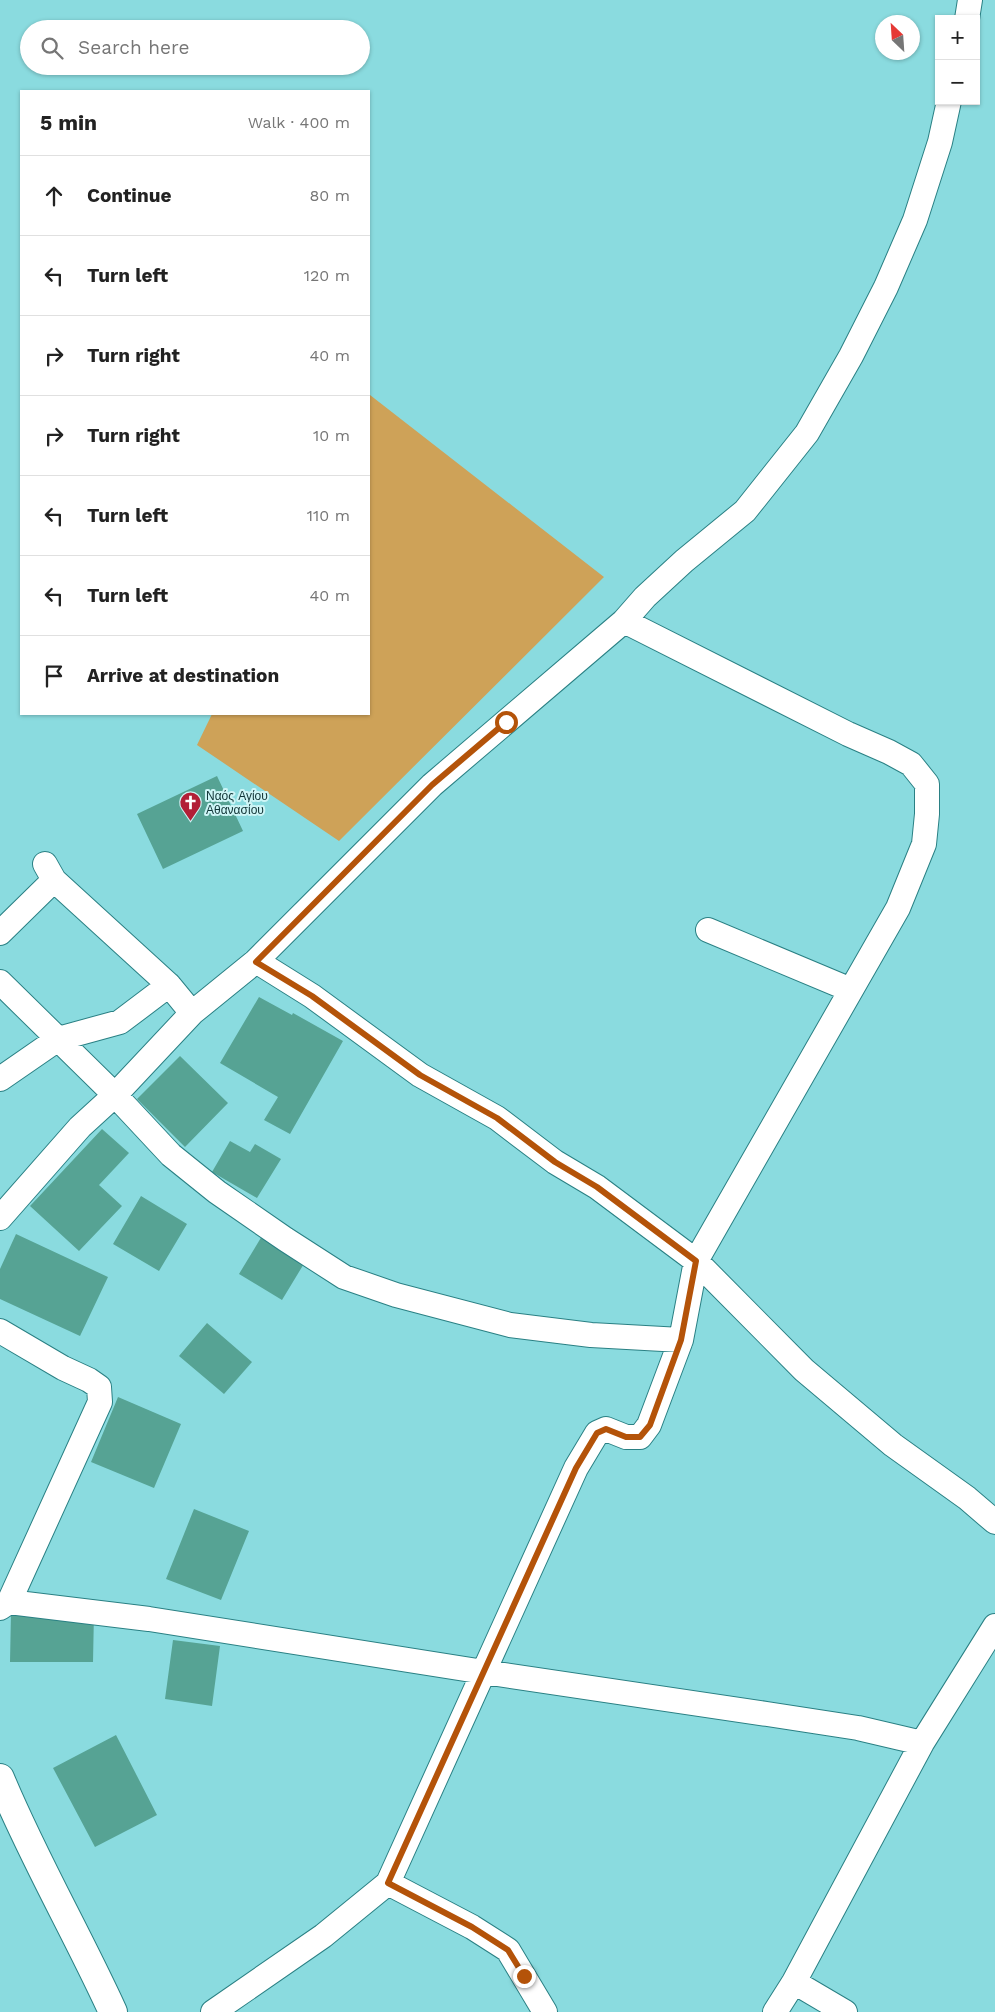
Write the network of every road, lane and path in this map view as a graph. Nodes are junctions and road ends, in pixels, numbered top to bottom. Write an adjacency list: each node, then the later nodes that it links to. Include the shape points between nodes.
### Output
1 (970, 0): 2 (street)
2 (968, 15)
3 (948, 105): 4 (street, via 915,220 886,287 807,433 745,511 645,597)
4 (624, 622): 7 (street, via 432,785); 10 (street, via 911,764 927,784 924,844 898,908)
5 (708, 930): 10 (street)
6 (0, 933): 9 (street, via 49,872)
7 (256, 962): 11 (street); 16 (street, via 312,996 420,1075 497,1118)
8 (0, 982): 12 (street)
9 (169, 985): 11 (street); 12 (street, via 120,1022)
10 (851, 990): 16 (street)
11 (192, 1013): 14 (street)
12 (58, 1039): 13 (street); 14 (street)
13 (0, 1079)
14 (115, 1095): 15 (street, via 80,1127); 18 (street, via 179,1161 217,1192 344,1277 396,1295 510,1325 591,1335)
15 (0, 1218)
16 (696, 1261): 18 (street); 19 (street, via 804,1370 893,1445)
17 (0, 1331): 20 (street, via 99,1387 100,1402)
18 (681, 1340): 22 (street, via 650,1425 640,1437 626,1437 606,1429 597,1433 592,1441 576,1468)
19 (995, 1522)
20 (4, 1605): 22 (street, via 149,1619)
21 (992, 1637): 23 (street)
22 (484, 1672): 23 (street, via 858,1728); 26 (street)
23 (922, 1743): 27 (street)
24 (0, 1778): 25 (street)
25 (7, 1814): 28 (street, via 88,1958)
26 (388, 1883): 29 (street, via 324,1936); 30 (street, via 472,1927 508,1950)
27 (794, 1982): 31 (street); 32 (street)
28 (113, 2012)
29 (214, 2012)
30 (545, 2012)
31 (775, 2012)
32 (846, 2012)

